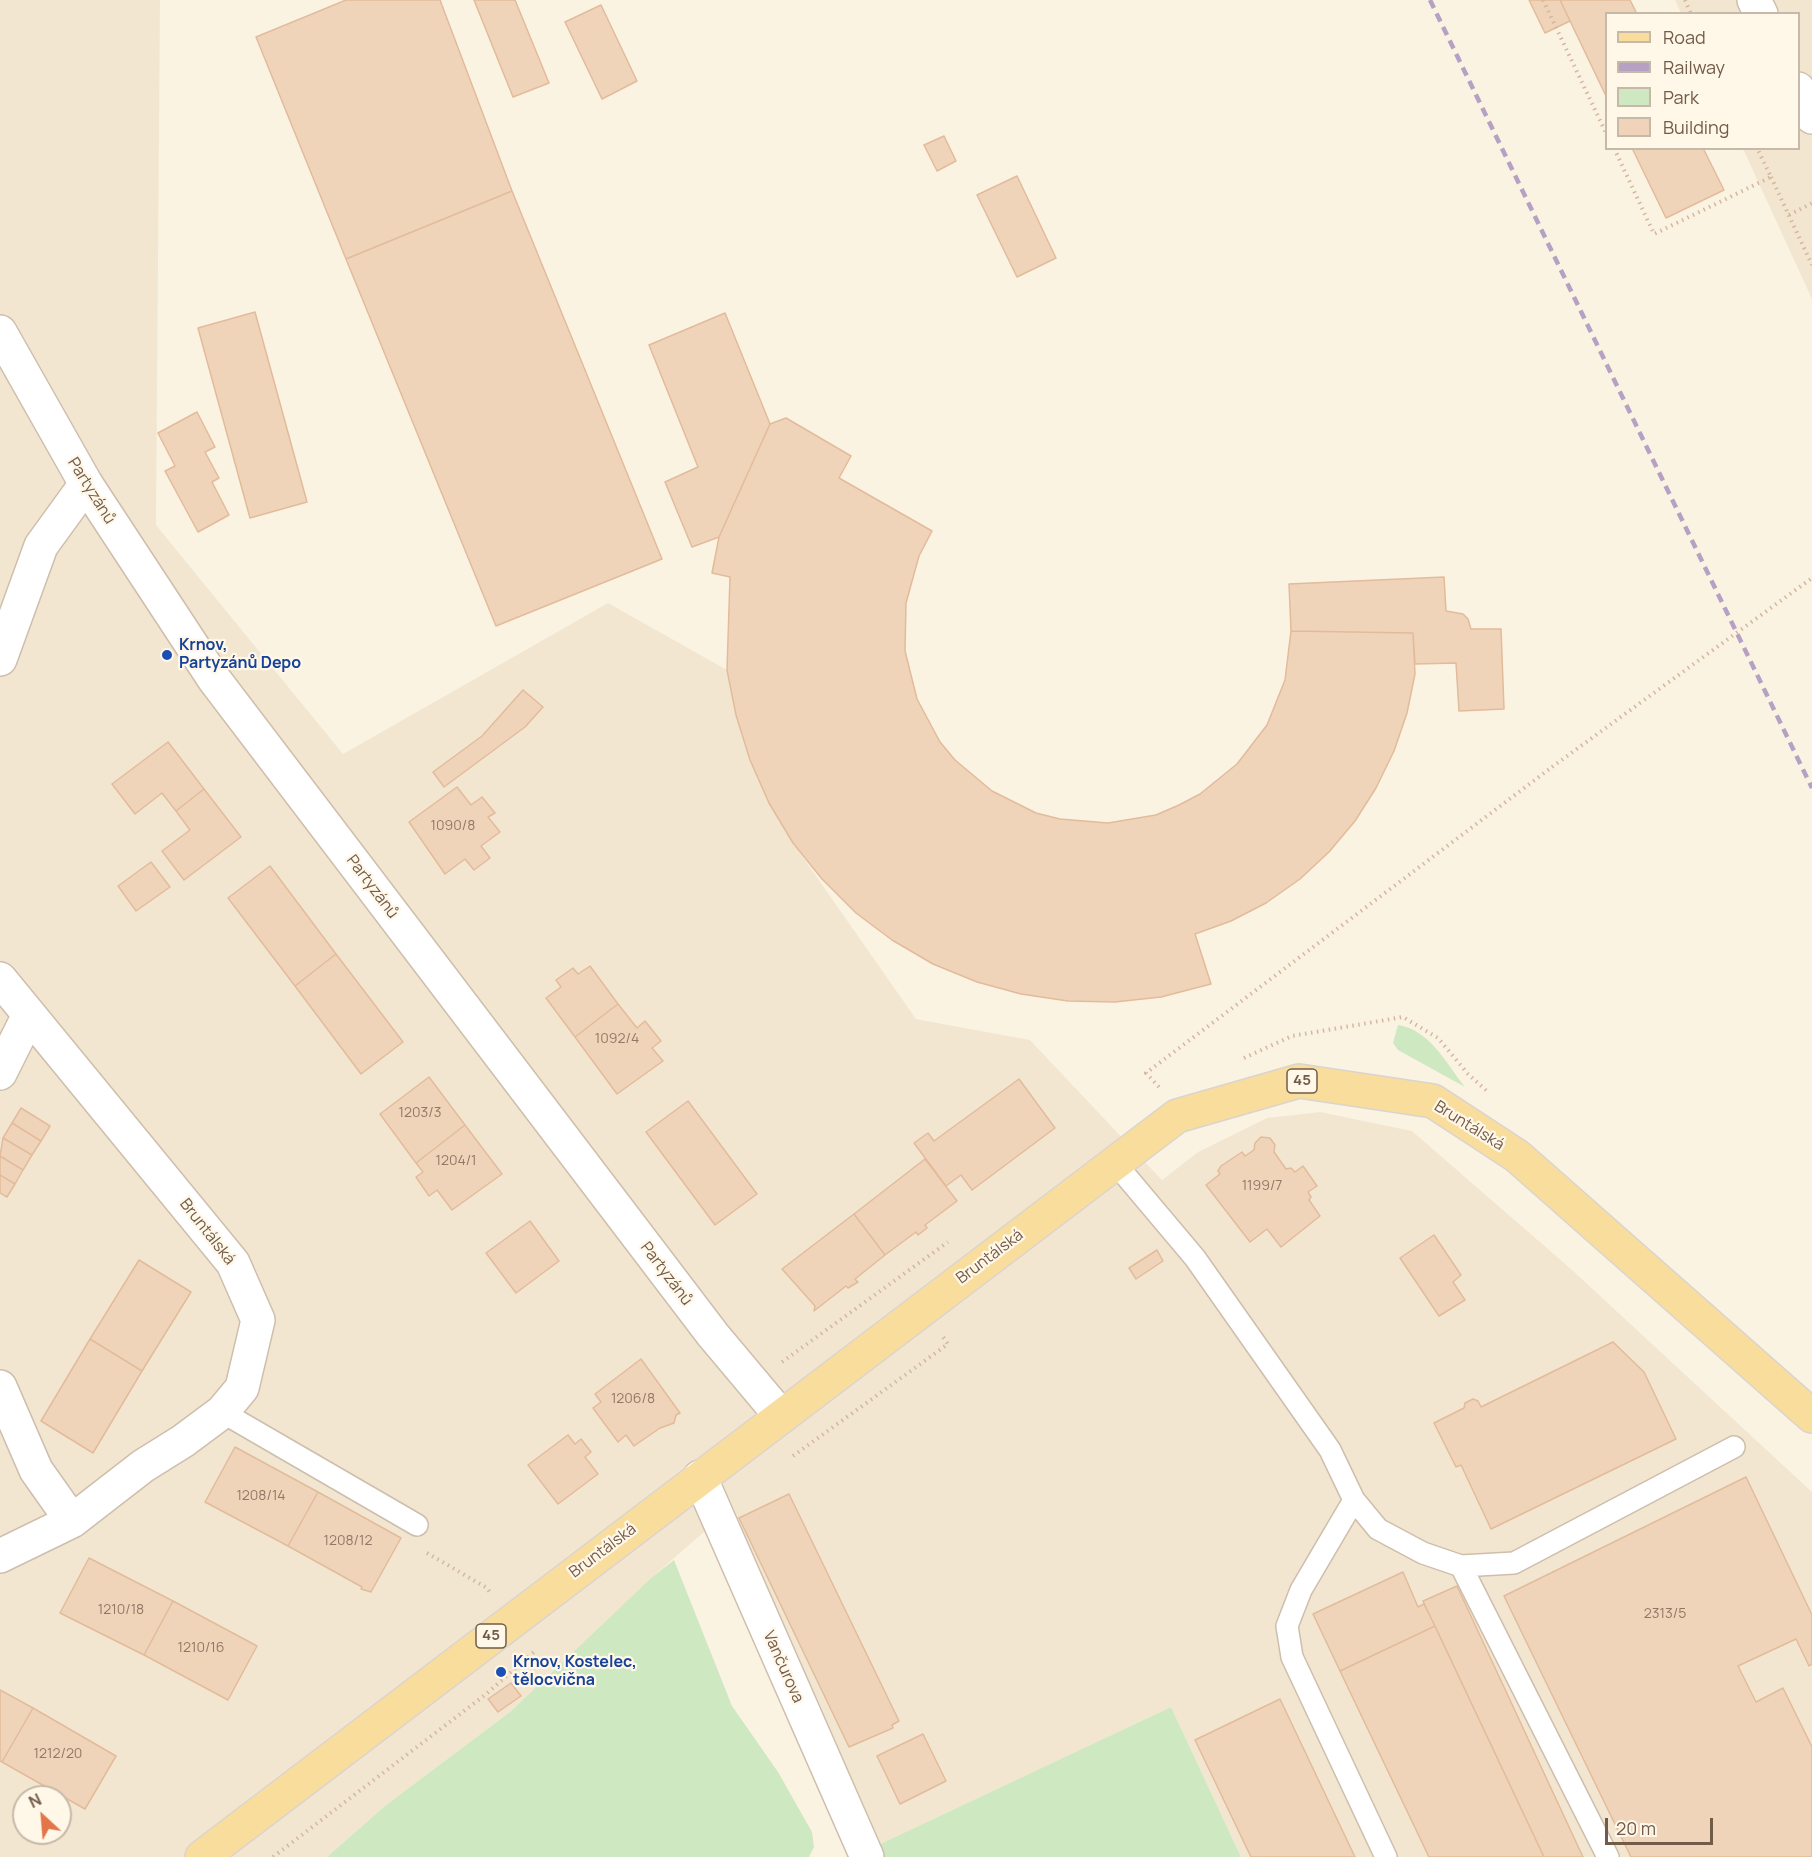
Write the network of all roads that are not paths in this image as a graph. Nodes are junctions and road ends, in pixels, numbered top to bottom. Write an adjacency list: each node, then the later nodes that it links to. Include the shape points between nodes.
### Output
1 (1800, 93): 2 (street)
2 (1812, 117)
3 (0, 332): 4 (street, Partyzánů)
4 (86, 484): 5 (street, via 41,546); 12 (street, Partyzánů, via 214,679 713,1335)
5 (0, 659)
6 (0, 980): 7 (street, Bruntálská)
7 (29, 1015): 8 (street); 11 (street, Bruntálská, via 233,1263 258,1320 242,1388)
8 (0, 1073)
9 (1115, 1163): 12 (main road, Bruntálská / 45); 13 (main road, Bruntálská / 45, via 1177,1116 1299,1081 1433,1101 1517,1156); 16 (lane, via 1195,1258 1330,1449)
10 (0, 1387): 17 (street, via 36,1470)
11 (222, 1412): 17 (street, Bruntálská, via 142,1466); 18 (lane)
12 (781, 1416): 15 (main road, Bruntálská / 45)
13 (1812, 1416)
14 (1734, 1447): 20 (lane, via 1514,1563)
15 (700, 1477): 21 (main road, Bruntálská / 45); 22 (street, Vančurova)
16 (1354, 1500): 20 (lane, via 1378,1529 1423,1553); 23 (lane, via 1301,1590 1287,1626 1292,1657)
17 (72, 1521): 19 (street, Bruntálská)
18 (417, 1526)
19 (0, 1556)
20 (1461, 1566): 24 (lane)
21 (202, 1857)
22 (867, 1857)
23 (1386, 1857)
24 (1608, 1857)

